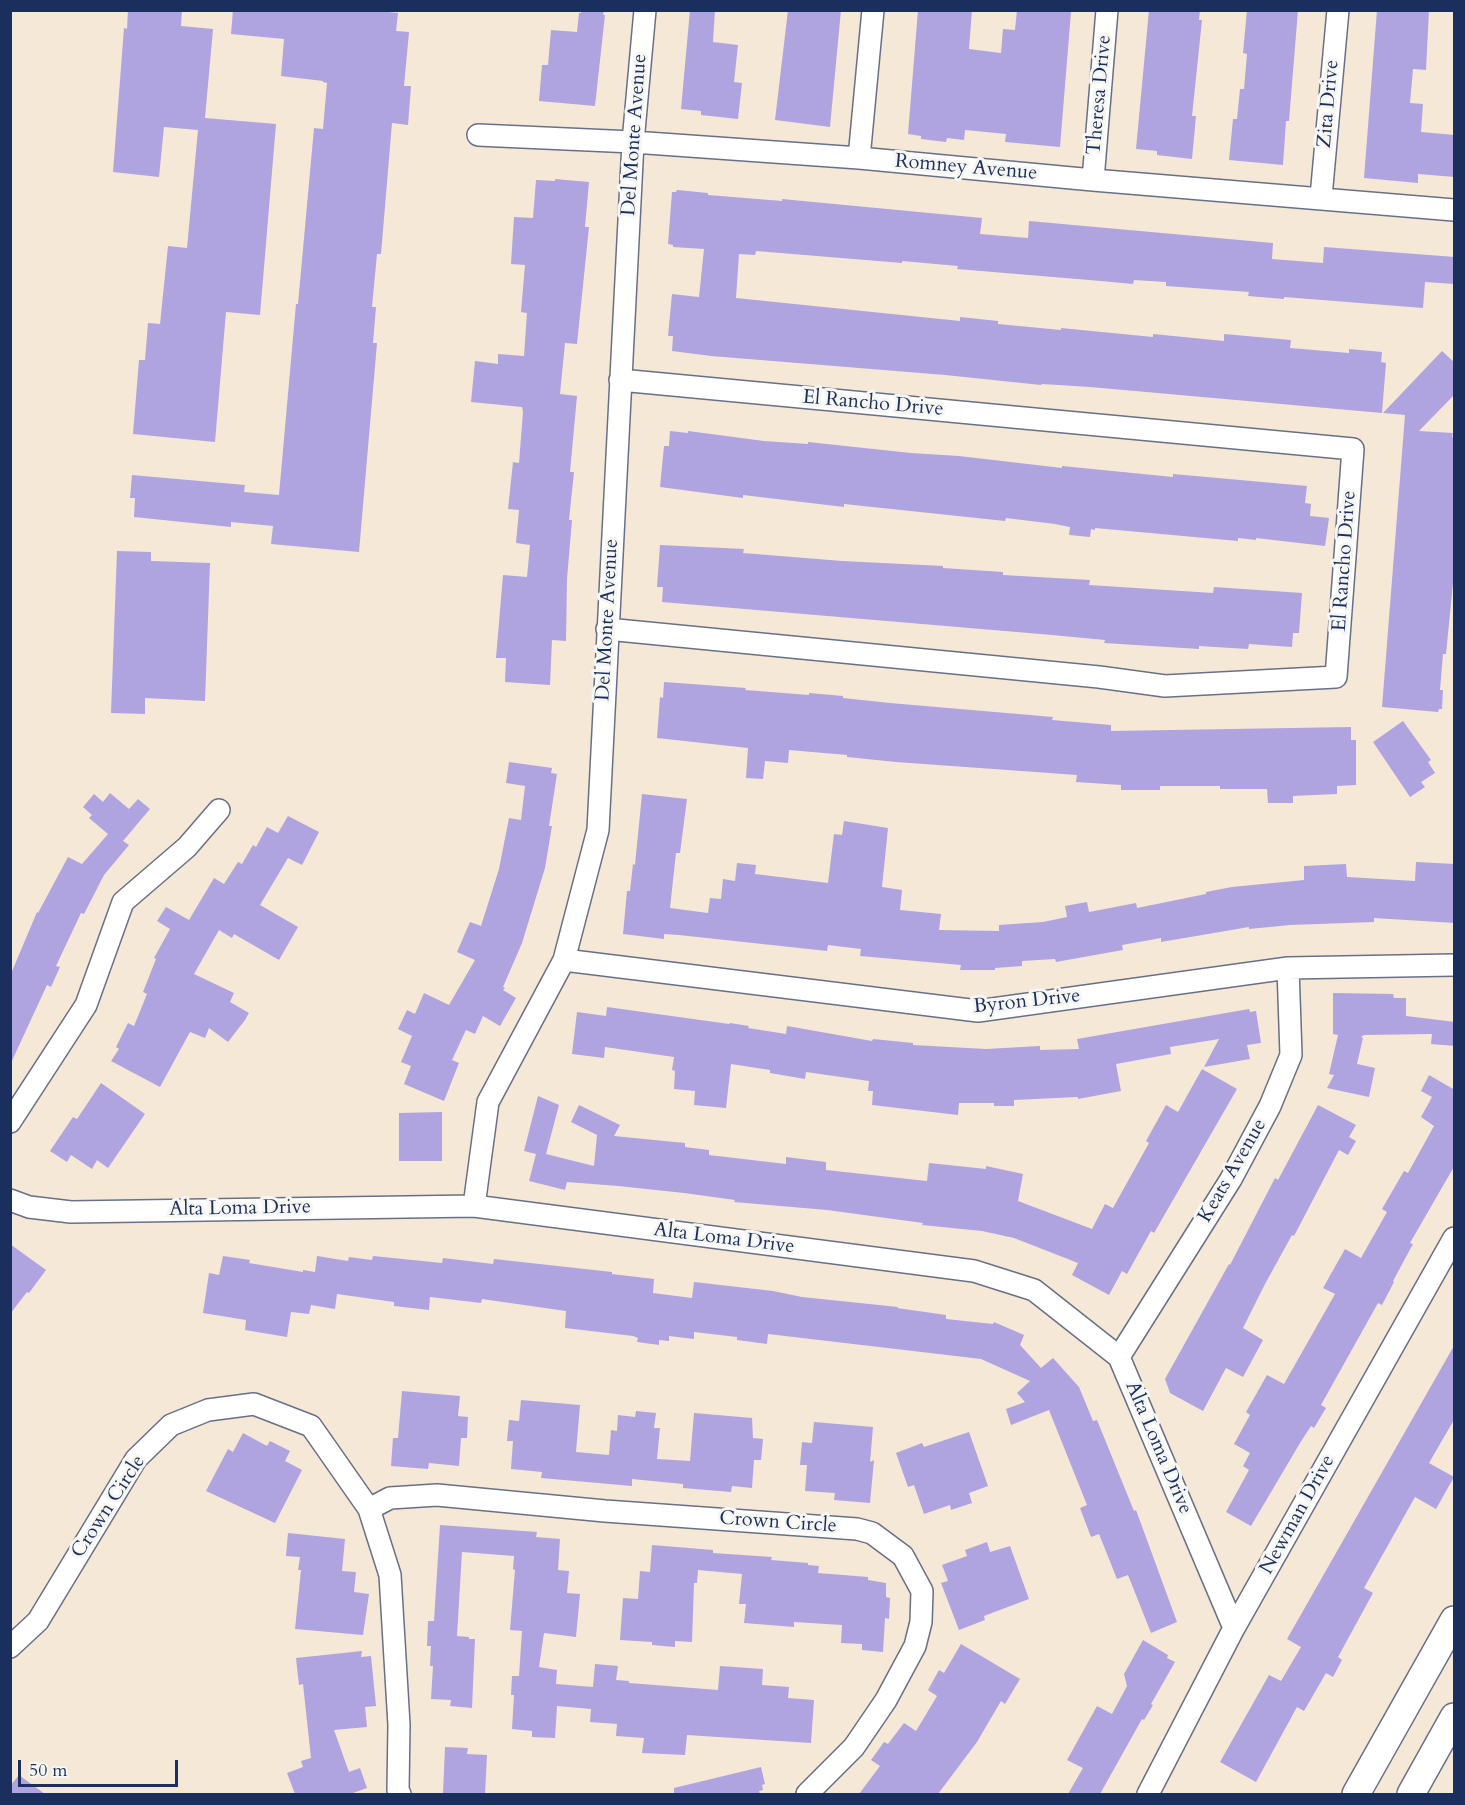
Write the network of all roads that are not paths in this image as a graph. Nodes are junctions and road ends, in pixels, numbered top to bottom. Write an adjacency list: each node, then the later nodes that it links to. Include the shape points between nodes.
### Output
1 (645, 10): 6 (street, Del Monte Avenue)
2 (873, 10): 7 (street)
3 (1107, 10): 8 (street, Theresa Drive)
4 (1338, 10): 9 (street, Zita Drive)
5 (478, 135): 6 (street, Romney Avenue)
6 (633, 142): 7 (street, Romney Avenue); 11 (street, Del Monte Avenue)
7 (859, 158): 8 (street, Romney Avenue)
8 (1093, 180): 9 (street, Romney Avenue)
9 (1321, 197): 10 (street, Romney Avenue)
10 (1455, 210)
11 (620, 380): 12 (street, Del Monte Avenue); 12 (street, El Rancho Drive, via 1353,449 1336,677 1165,686)
12 (607, 629): 14 (street, Del Monte Avenue, via 598,830)
13 (219, 810): 17 (street, via 187,847 123,902 86,1005)
14 (564, 960): 16 (street, Byron Drive, via 978,1011); 19 (street, Del Monte Avenue, via 488,1102)
15 (1455, 965): 16 (street, Byron Drive)
16 (1288, 968): 21 (street, Keats Avenue, via 1291,1055 1270,1106 1231,1179)
17 (10, 1122)
18 (10, 1200): 19 (street, Alta Loma Drive, via 29,1207 71,1212)
19 (474, 1206): 21 (street, Alta Loma Drive, via 974,1271 1034,1290)
20 (1455, 1238): 24 (street, Newman Drive)
21 (1119, 1357): 24 (street, Alta Loma Drive)
22 (369, 1509): 25 (street, Crown Circle, via 311,1426 254,1404 208,1410 171,1425 136,1459 38,1621); 27 (street, Crown Circle, via 390,1575); 28 (street, Crown Circle, via 390,1498 437,1495 872,1533 903,1556 922,1591 921,1622 915,1646 886,1700 854,1747)
23 (1455, 1620): 30 (main road)
24 (1234, 1628): 29 (street, Newman Drive)
25 (10, 1647)
26 (1455, 1717): 31 (main road)
27 (400, 1794)
28 (807, 1794)
29 (1148, 1794)
30 (1356, 1794)
31 (1411, 1794)

